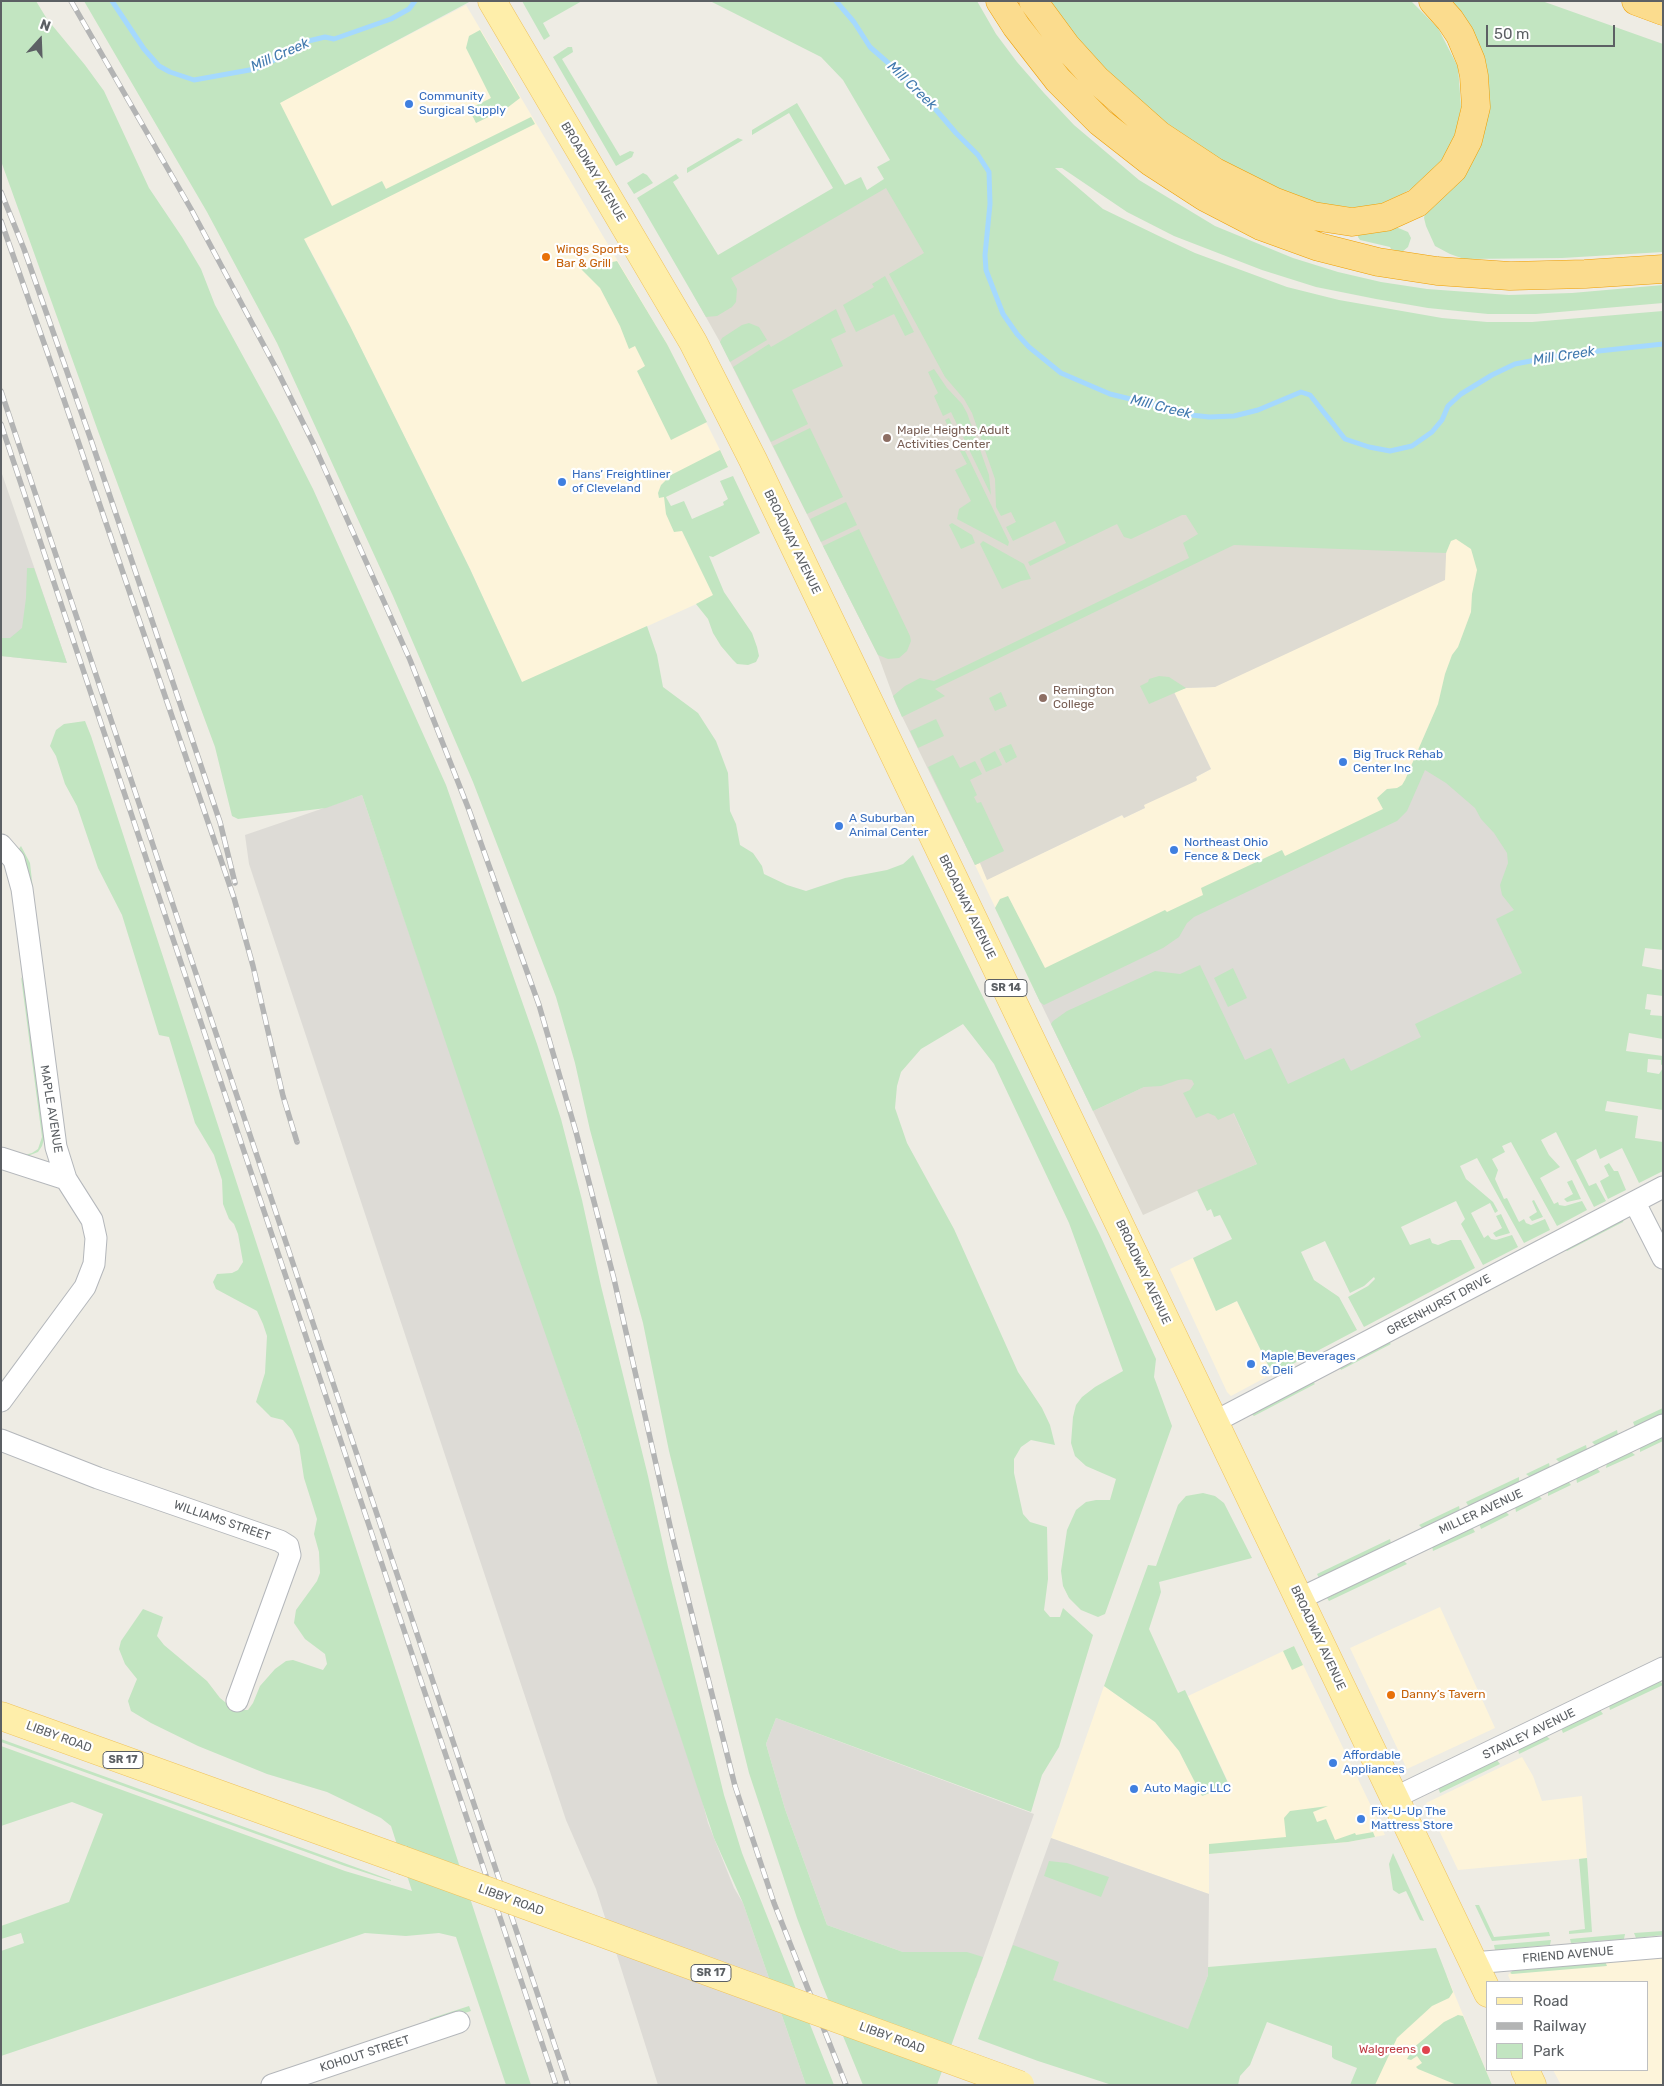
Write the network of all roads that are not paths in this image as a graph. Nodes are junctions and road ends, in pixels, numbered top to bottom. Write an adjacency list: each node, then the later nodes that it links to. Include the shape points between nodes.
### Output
1 (492, 1): 15 (main road, BROADWAY AVENUE / SR 14, via 693,342)
2 (1000, 1): 7 (highway, via 1058,80 1100,122 1150,162 1205,197 1262,226 1378,262 1437,271 1510,276)
3 (1033, 1): 4 (highway, via 1096,79 1160,135 1215,172 1273,201 1313,216 1352,222 1386,217 1417,203 1453,169 1468,140 1476,107 1471,61 1460,35)
4 (1433, 1)
5 (1636, 1): 6 (highway)
6 (1663, 11)
7 (1663, 269)
8 (1, 846): 10 (street, MAPLE AVENUE, via 14,860 19,877 54,1133)
9 (1, 1158): 10 (street)
10 (66, 1179): 14 (street, MAPLE AVENUE, via 95,1229 94,1264 81,1291)
11 (1663, 1187): 12 (street, GREENHURST DRIVE)
12 (1635, 1203): 13 (street); 15 (street, GREENHURST DRIVE)
13 (1663, 1258)
14 (1, 1402)
15 (1214, 1422): 18 (main road, BROADWAY AVENUE / SR 14)
16 (1663, 1425): 18 (street, MILLER AVENUE)
17 (1, 1440): 20 (street, WILLIAMS STREET, via 98,1478 280,1540 288,1546 290,1555)
18 (1299, 1598): 22 (main road, BROADWAY AVENUE / SR 14)
19 (1663, 1668): 22 (street, STANLEY AVENUE)
20 (237, 1700)
21 (1, 1716): 29 (main road, LIBBY ROAD / SR 17, bridge)
22 (1394, 1798): 24 (main road, BROADWAY AVENUE / SR 14)
23 (1663, 1947): 24 (street, FRIEND AVENUE)
24 (1473, 1963): 25 (main road, BROADWAY AVENUE / SR 14)
25 (1486, 1989)
26 (459, 2022): 28 (street, KOHOUT STREET)
27 (1525, 2071): 30 (main road)
28 (272, 2085)
29 (1020, 2085)
30 (1532, 2085)

